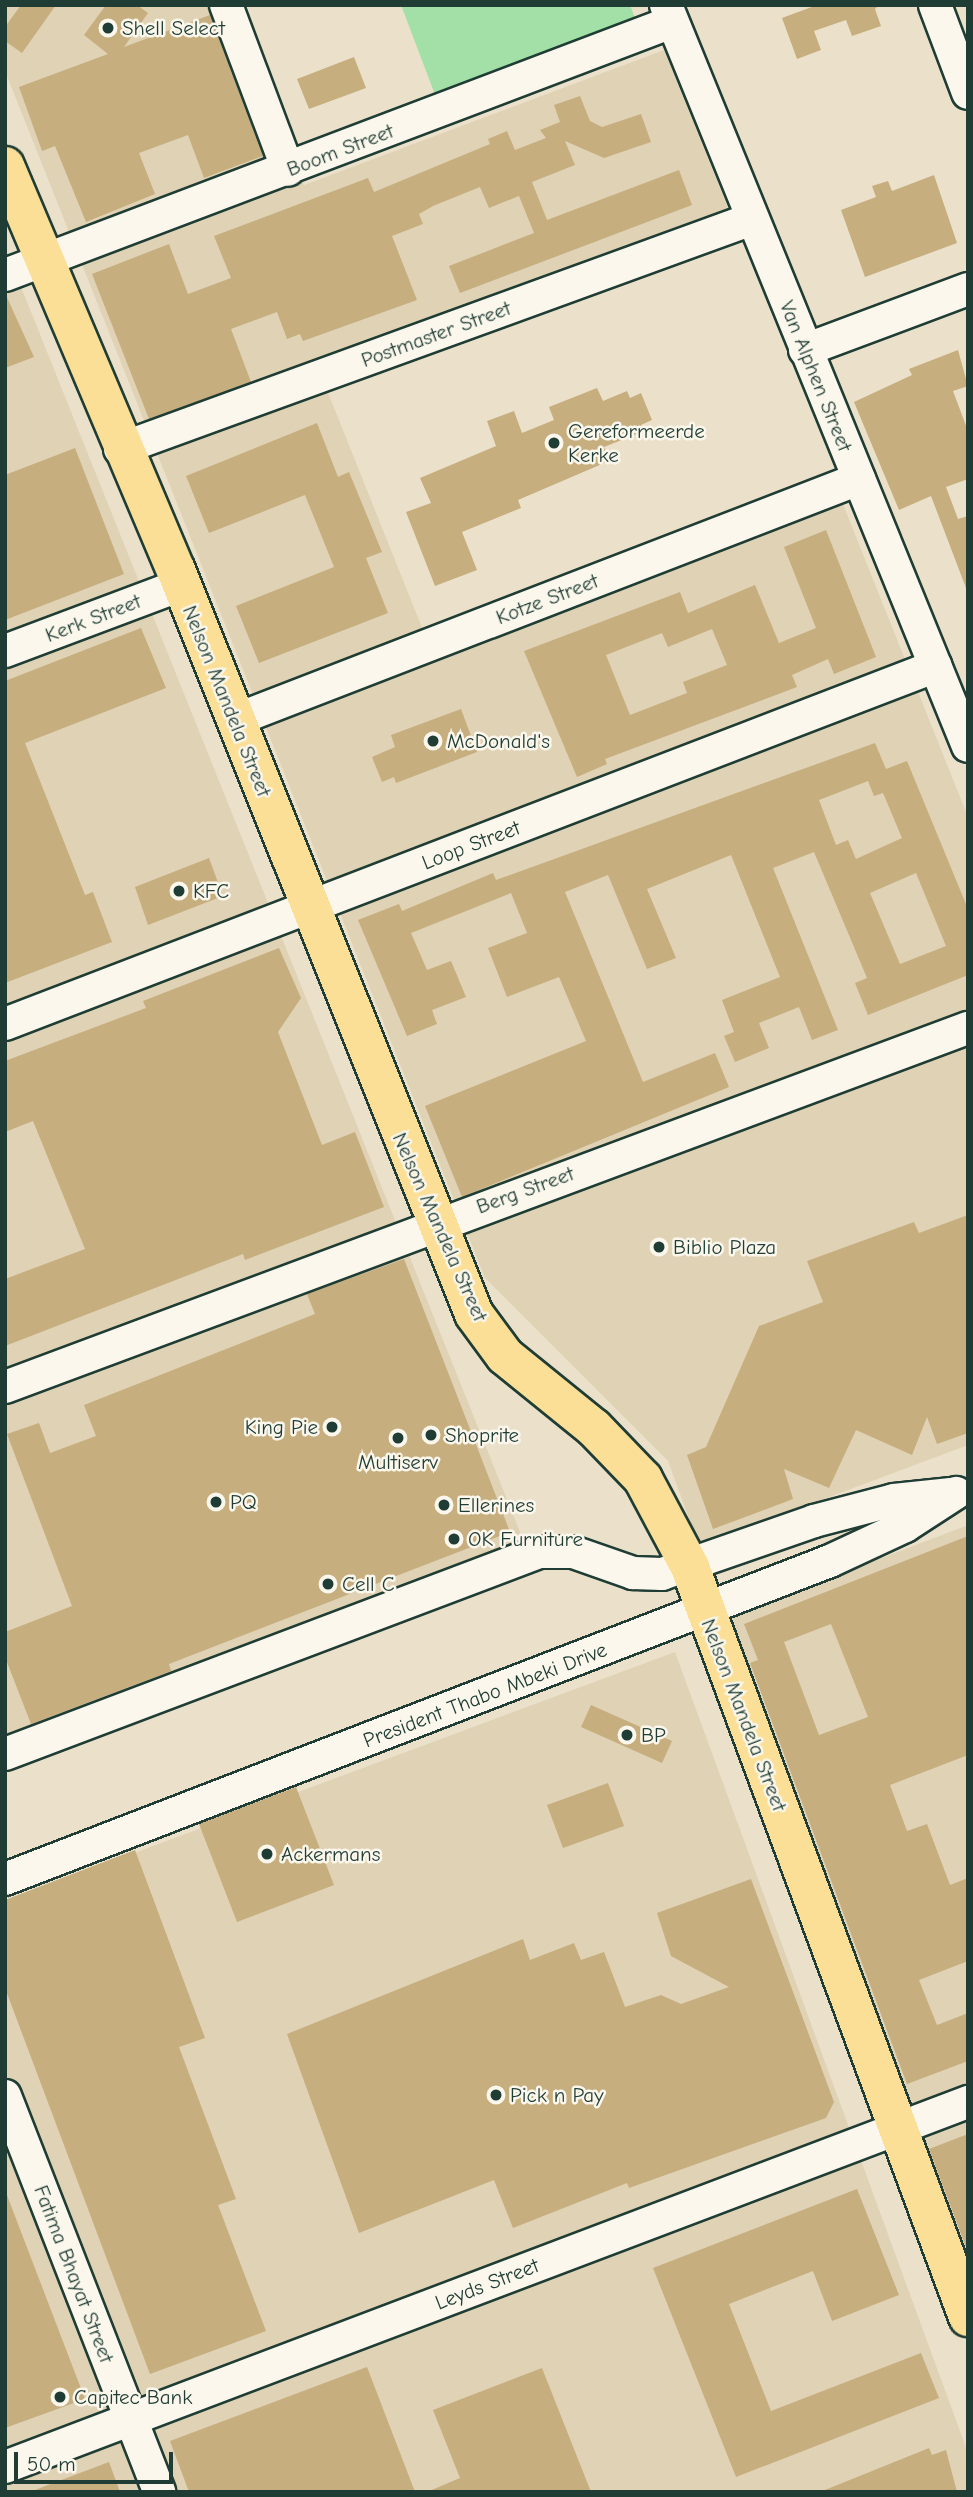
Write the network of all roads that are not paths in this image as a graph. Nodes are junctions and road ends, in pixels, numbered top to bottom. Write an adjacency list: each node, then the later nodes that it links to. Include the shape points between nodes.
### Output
1 (226, 5): 6 (street)
2 (934, 5): 4 (street)
3 (669, 13): 6 (street, Boom Street); 7 (street, Van Alphen Street)
4 (968, 93)
5 (5, 166): 8 (main road, Nelson Mandela Street)
6 (288, 170): 8 (street, Boom Street)
7 (752, 219): 11 (street, Van Alphen Street); 12 (street, Postmaster Street)
8 (45, 260): 9 (street, Boom Street); 12 (main road, Nelson Mandela Street)
9 (5, 275)
10 (968, 289): 11 (street)
11 (805, 349): 13 (street, Van Alphen Street)
12 (120, 449): 14 (main road, Nelson Mandela Street)
13 (859, 479): 16 (street, Van Alphen Street); 17 (street, Kotze Street)
14 (181, 585): 15 (street, Kerk Street); 17 (main road, Nelson Mandela Street)
15 (5, 651)
16 (936, 666): 18 (street, Van Alphen Street); 19 (street, Loop Street)
17 (235, 720): 19 (main road, Nelson Mandela Street)
18 (968, 746)
19 (310, 907): 20 (street, Loop Street); 22 (main road, Nelson Mandela Street)
20 (5, 1024)
21 (968, 1028): 22 (street, Berg Street)
22 (435, 1223): 23 (street, Berg Street); 25 (main road, Nelson Mandela Street, via 474,1314 505,1356 594,1428 643,1479)
23 (5, 1387)
24 (962, 1491): 25 (street, President Thabo Mbeki Drive, via 894,1500 814,1521); 26 (street, President Thabo Mbeki Drive, via 905,1526 830,1561)
25 (690, 1567): 26 (main road, Nelson Mandela Street); 27 (street, President Thabo Mbeki Drive, via 633,1573 573,1552 539,1552)
26 (705, 1610): 28 (street, President Thabo Mbeki Drive); 31 (main road, Nelson Mandela Street)
27 (5, 1754)
28 (5, 1879)
29 (5, 2096): 33 (street, Fatima Bhayat Street)
30 (968, 2102): 31 (street, Leyds Street)
31 (894, 2127): 32 (main road, Nelson Mandela Street); 33 (street, Leyds Street)
32 (968, 2317)
33 (131, 2420): 34 (street, Leyds Street); 35 (street, Fatima Bhayat Street)
34 (5, 2467)
35 (159, 2492)

